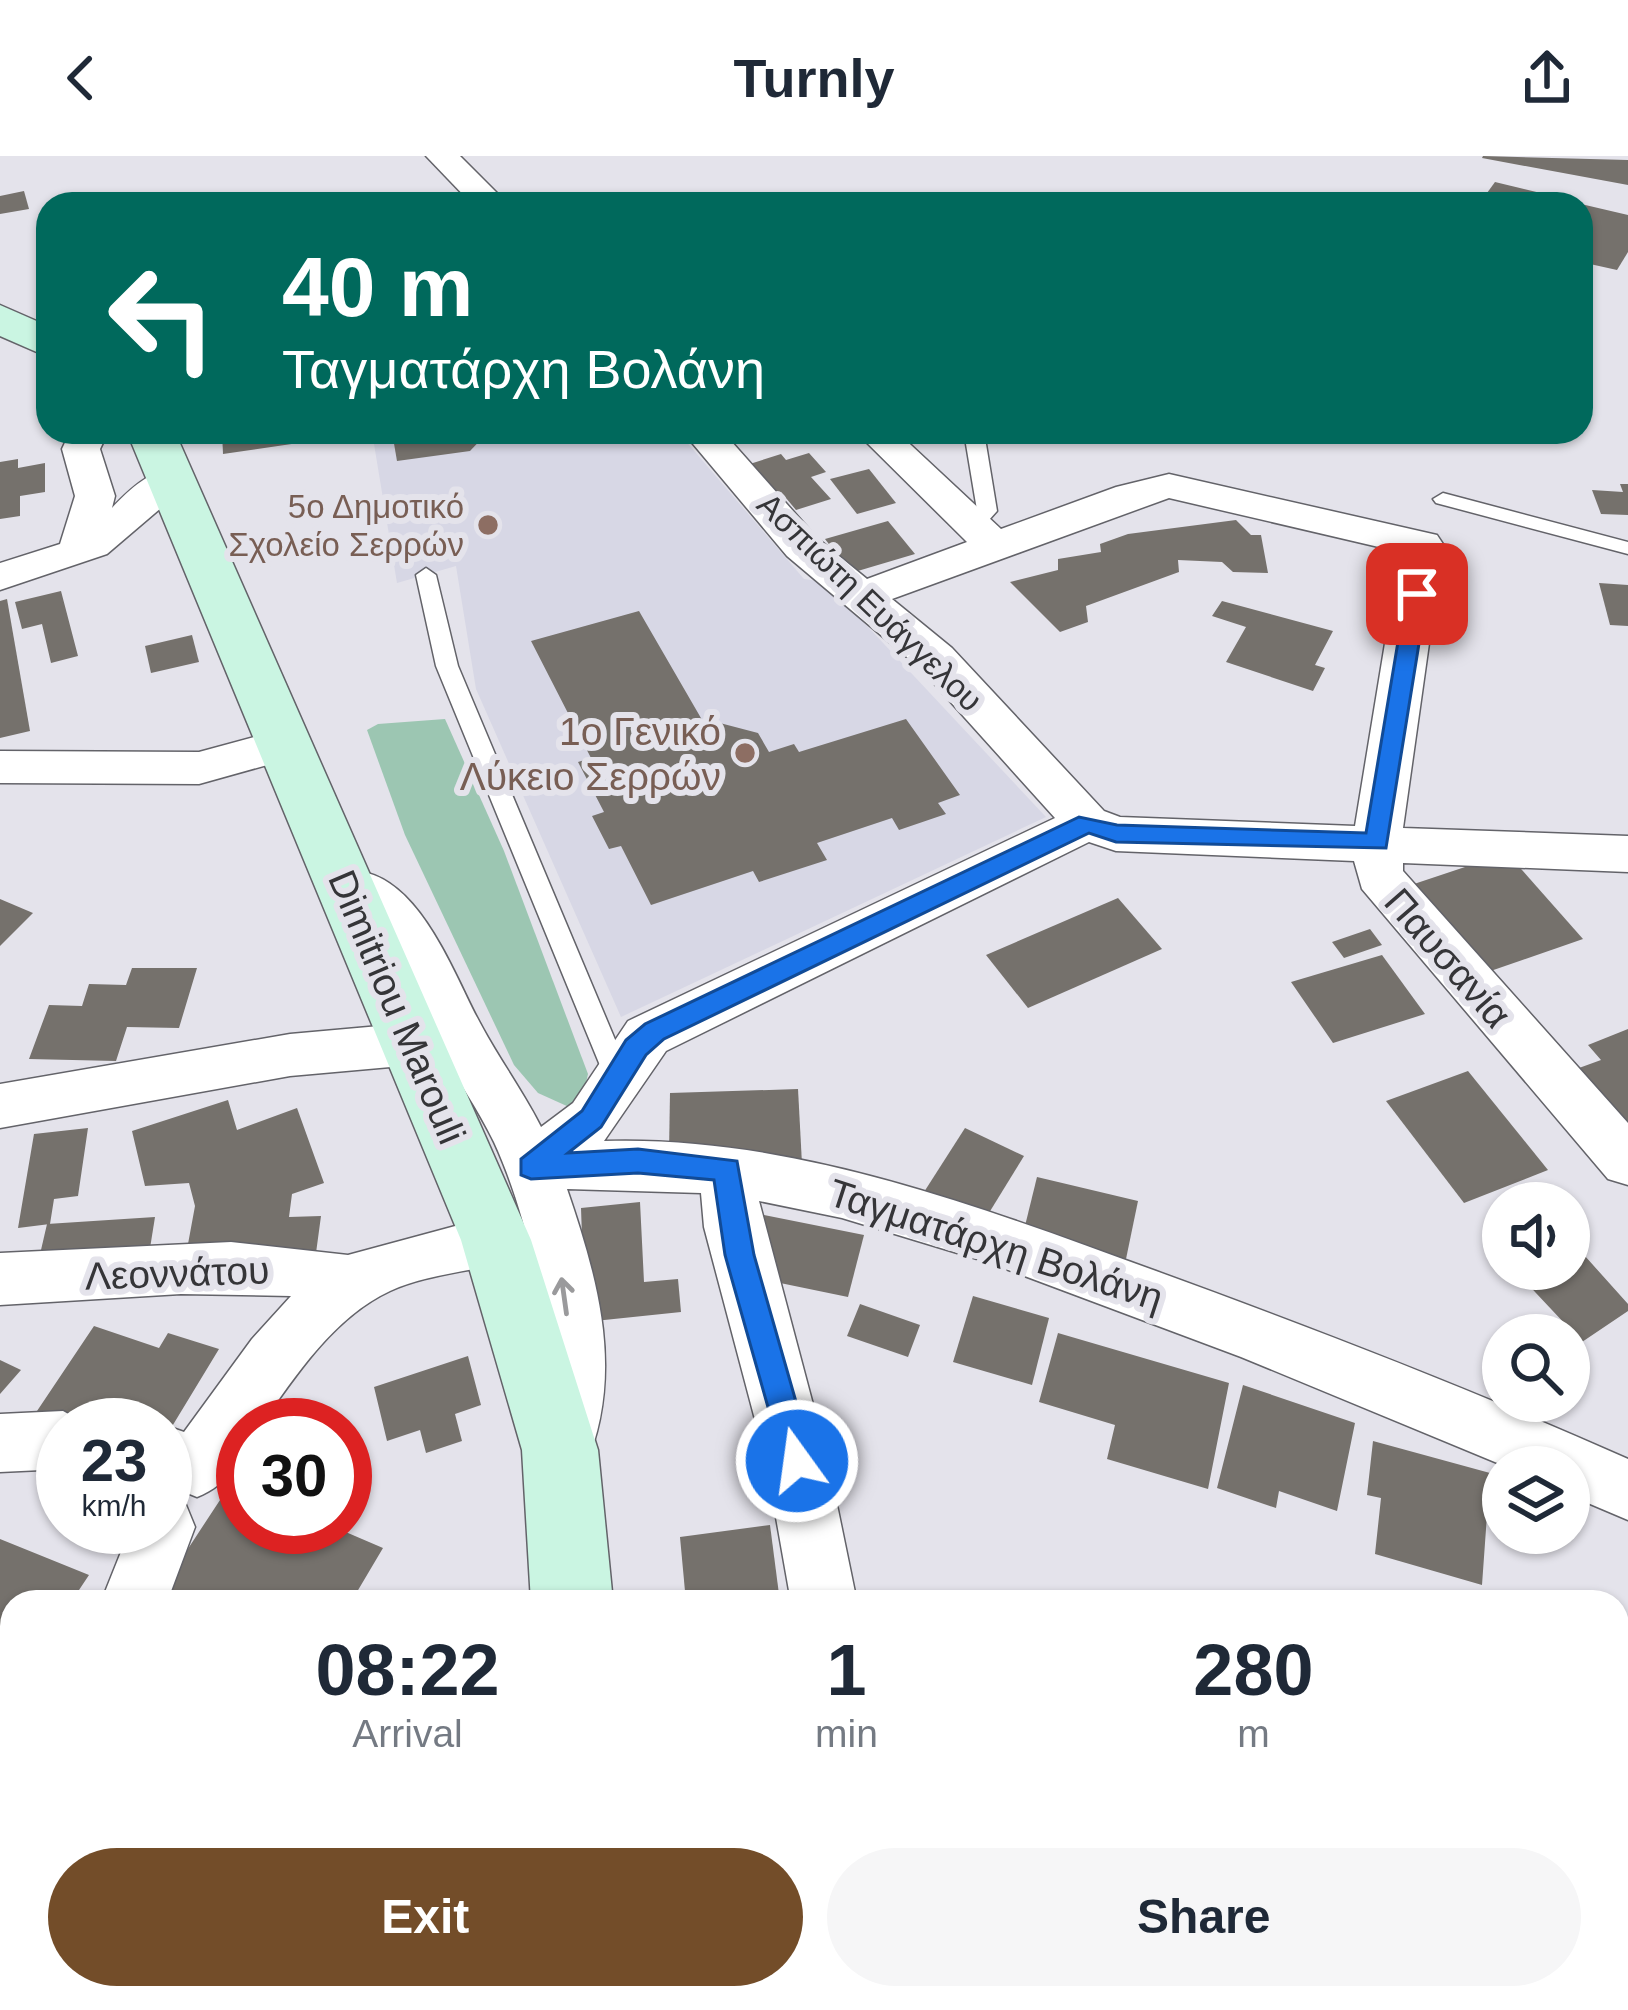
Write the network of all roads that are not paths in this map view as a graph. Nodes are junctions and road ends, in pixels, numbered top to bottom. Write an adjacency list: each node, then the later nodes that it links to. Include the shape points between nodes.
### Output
1 (442, 156): 2 (street)
2 (479, 192)
3 (0, 318): 4 (main road)
4 (36, 338)
5 (83, 444): 13 (street, via 95,496)
6 (712, 444): 16 (street, Ασπιώτη Ευάγγελου, via 802,547)
7 (888, 444): 11 (street)
8 (976, 444): 11 (lane)
9 (163, 456): 13 (street, via 146,494 110,538); 17 (main road, Dimitriou Marouli)
10 (1443, 499): 12 (lane)
11 (984, 536): 16 (street); 20 (street, Παυσανία, via 1169,486 1422,544)
12 (1628, 548)
13 (78, 552): 15 (street)
14 (426, 574): 24 (lane, via 447,666)
15 (0, 577)
16 (861, 596): 19 (street, Ασπιώτη Ευάγγελου, via 936,658)
17 (286, 744): 18 (street, via 199,768); 22 (main road, Dimitriou Marouli)
18 (0, 767)
19 (1087, 824): 20 (street, via 1116,834); 24 (street, via 655,1031)
20 (1377, 842): 21 (street); 26 (street, Παυσανία, via 1379,876 1393,898)
21 (1628, 854)
22 (346, 886): 23 (main road, Dimitriou Marouli); 27 (street, via 382,904 412,941)
23 (413, 1044): 25 (street, via 290,1055); 29 (main road, Dimitriou Marouli)
24 (619, 1080): 27 (street, via 592,1119)
25 (0, 1106)
26 (1628, 1162)
27 (531, 1167): 28 (street, Ταγματάρχη Βολάνη, via 638,1161); 35 (street, one-way to 27, via 574,1419 575,1363)
28 (727, 1169): 36 (street, Ταγματάρχη Βολάνη, via 970,1229 1254,1333); 40 (street, via 733,1227 797,1461)
29 (496, 1240): 31 (street, Λεοννάτου); 35 (main road, Dimitriou Marouli)
30 (0, 1280): 31 (street, Λεοννάτου, via 284,1270)
31 (352, 1282): 34 (street, Λεοννάτου)
32 (36, 1441): 33 (street)
33 (0, 1443)
34 (192, 1448)
35 (560, 1450): 39 (main road, Dimitriou Marouli)
36 (1628, 1490)
37 (152, 1554): 38 (street, Λεοννάτου)
38 (139, 1590)
39 (571, 1590)
40 (822, 1590)

